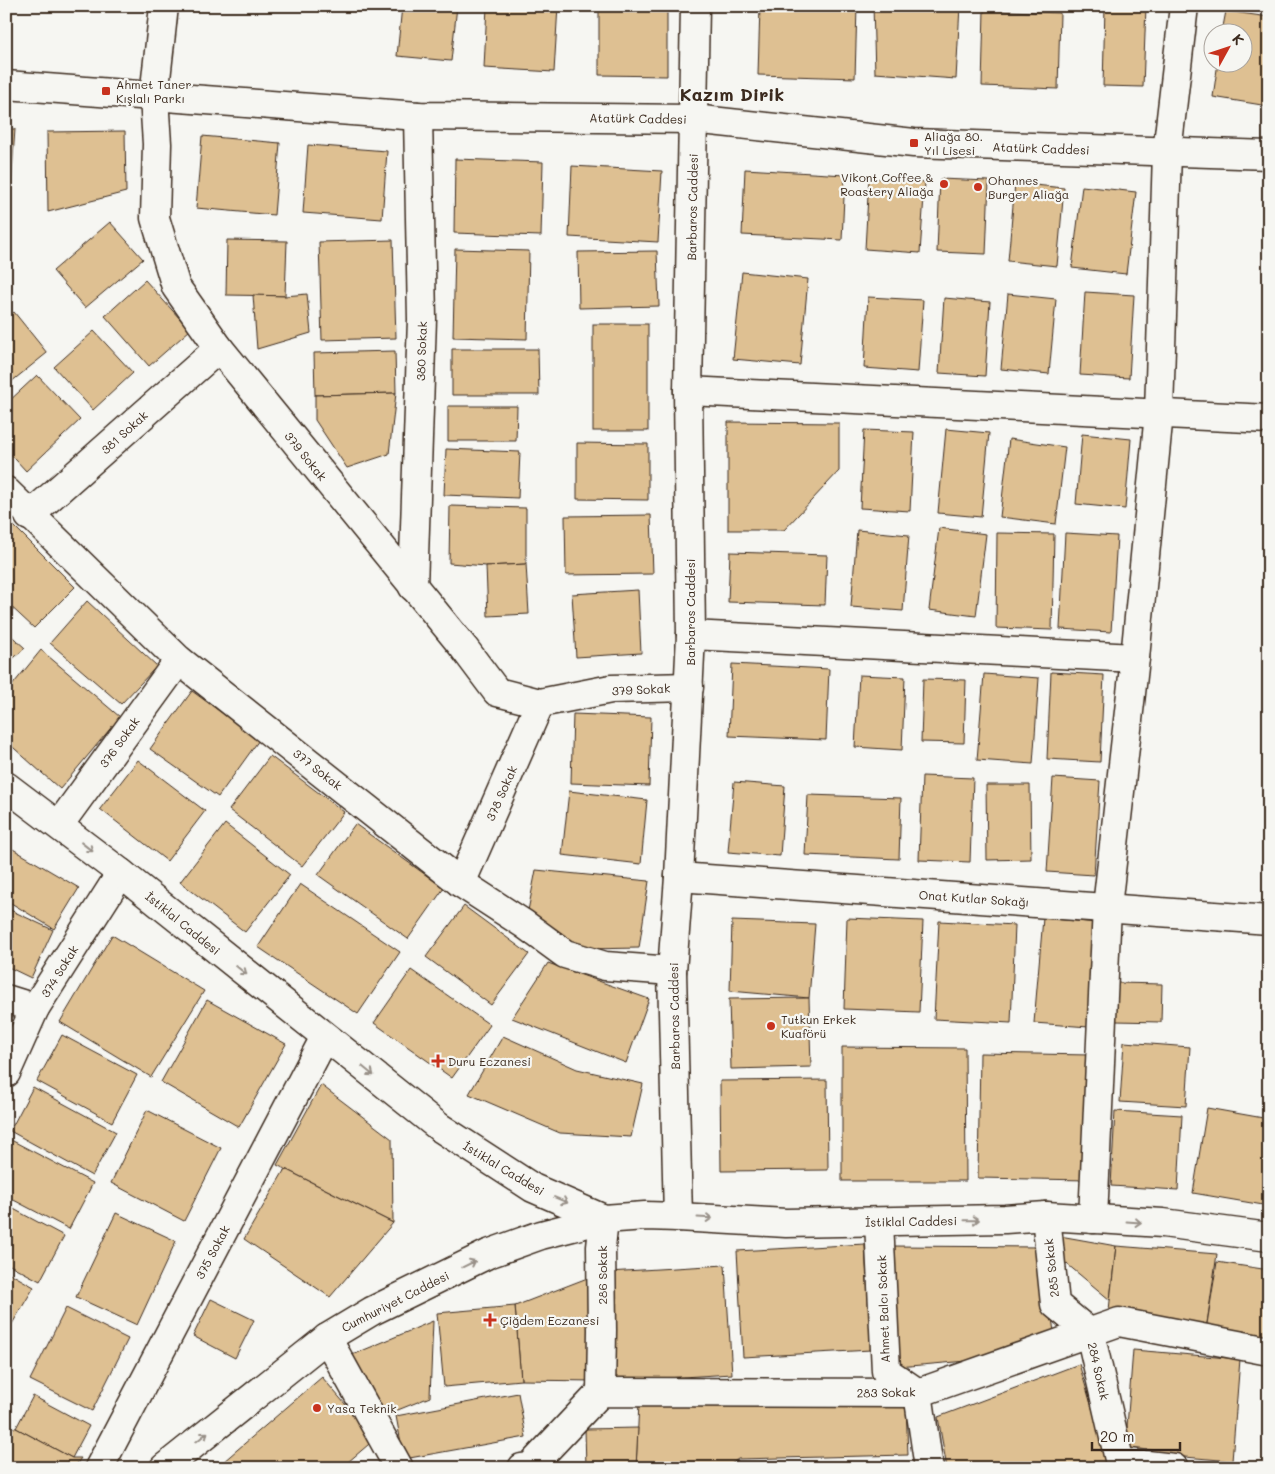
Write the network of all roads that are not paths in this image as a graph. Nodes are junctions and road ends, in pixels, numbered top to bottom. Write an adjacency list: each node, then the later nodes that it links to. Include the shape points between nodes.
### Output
1 (164, 6): 5 (street, 379 Sokak)
2 (695, 6): 7 (street, Barbaros Caddesi)
3 (1184, 6): 8 (street)
4 (6, 85): 5 (street, Atatürk Caddesi)
5 (154, 97): 6 (street, Atatürk Caddesi); 10 (street, 379 Sokak, via 157,144 155,218 176,287)
6 (418, 116): 7 (street, Atatürk Caddesi); 16 (street, 380 Sokak, via 422,319)
7 (693, 118): 8 (street, Atatürk Caddesi, via 914,143); 11 (street, Barbaros Caddesi)
8 (1166, 152): 9 (street, Atatürk Caddesi); 12 (street)
9 (1269, 155)
10 (218, 348): 15 (street, 381 Sokak); 16 (street, 379 Sokak)
11 (688, 391): 12 (street); 17 (street, Barbaros Caddesi)
12 (1159, 413): 13 (street); 18 (street)
13 (1269, 419)
14 (6, 492): 15 (street, 377 Sokak)
15 (29, 516): 19 (street, 377 Sokak)
16 (413, 587): 21 (street, 379 Sokak, via 497,692)
17 (691, 635): 18 (street); 20 (street, Barbaros Caddesi)
18 (1135, 658): 27 (street)
19 (179, 660): 23 (street, 376 Sokak); 26 (street, 377 Sokak)
20 (689, 687): 21 (street, 379 Sokak, via 611,689); 25 (street, Barbaros Caddesi)
21 (540, 702): 26 (street, 378 Sokak)
22 (6, 786): 23 (street, İstiklal Caddesi)
23 (59, 825): 24 (street, İstiklal Caddesi, one-way to 24)
24 (121, 873): 31 (street, 374 Sokak); 32 (street, İstiklal Caddesi, one-way to 32)
25 (679, 877): 27 (street, Onat Kutlar Sokağı); 29 (street, Barbaros Caddesi)
26 (461, 882): 29 (street, 377 Sokak, via 565,954 605,966)
27 (1107, 907): 28 (street, Onat Kutlar Sokağı); 37 (street)
28 (1269, 920)
29 (672, 971): 35 (street, Barbaros Caddesi)
30 (6, 999): 31 (street)
31 (35, 1008): 33 (street, 374 Sokak)
32 (325, 1037): 36 (street, İstiklal Caddesi, one-way to 36, via 439,1128 533,1188); 46 (street, 375 Sokak)
33 (6, 1073)
34 (1046, 1216): 37 (street, İstiklal Caddesi); 38 (street, İstiklal Caddesi, one-way to 34); 40 (street, 285 Sokak, via 1055,1304)
35 (678, 1217): 36 (street, İstiklal Caddesi); 38 (street, İstiklal Caddesi, one-way to 38, via 786,1223)
36 (604, 1219): 41 (street, Cumhuriyet Caddesi, one-way to 36, via 372,1311 488,1254 542,1235); 43 (street, 286 Sokak, via 601,1247)
37 (1094, 1219): 39 (street, İstiklal Caddesi, one-way to 39, via 1163,1223)
38 (879, 1222): 44 (street, Ahmet Balcı Sokak, via 886,1371)
39 (1269, 1236)
40 (1090, 1333): 42 (street, 283 Sokak, via 1119,1322); 44 (street, 283 Sokak); 45 (street, 284 Sokak)
41 (327, 1338): 47 (street, Cumhuriyet Caddesi, one-way to 41); 48 (street)
42 (1269, 1351)
43 (601, 1392): 44 (street, 283 Sokak); 49 (street, via 530,1467)
44 (918, 1393): 50 (street)
45 (1121, 1465): 51 (street)
46 (99, 1468)
47 (164, 1468)
48 (399, 1468)
49 (522, 1468)
50 (929, 1468)
51 (1174, 1468)

